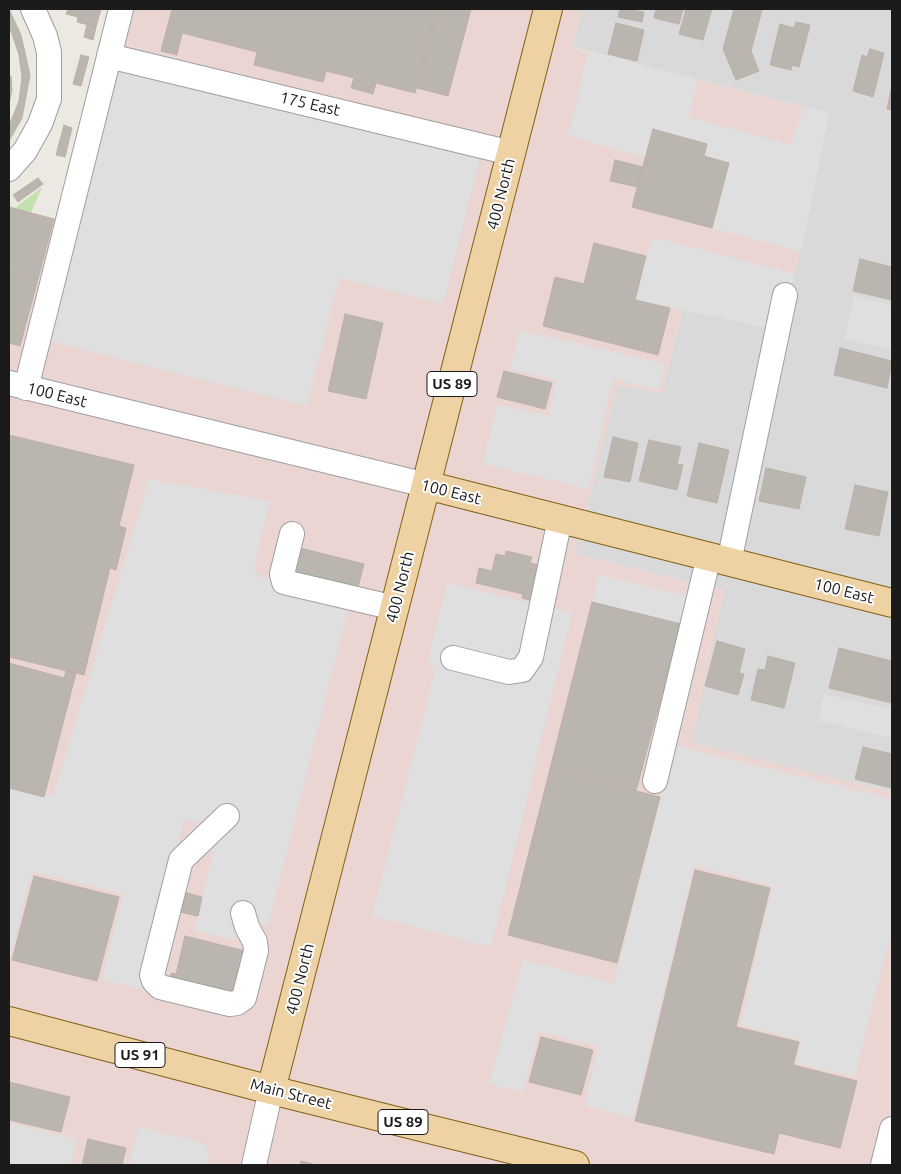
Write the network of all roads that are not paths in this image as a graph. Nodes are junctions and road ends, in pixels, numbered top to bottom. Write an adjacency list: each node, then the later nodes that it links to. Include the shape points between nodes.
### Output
1 (34, 9): 6 (street, via 49,52 49,99 25,151)
2 (121, 9): 4 (street)
3 (548, 9): 5 (main road, 400 North / US 89)
4 (109, 56): 5 (street, 175 East); 8 (street)
5 (511, 152): 9 (main road, 400 North / US 89)
6 (9, 169)
7 (785, 295): 12 (street)
8 (18, 385): 9 (street, 100 East)
9 (426, 485): 10 (main road, 100 East); 14 (main road, 400 North / US 89)
10 (560, 519): 12 (main road, 100 East); 15 (street, via 531,657 522,670 509,672)
11 (292, 534): 14 (street, via 282,574 284,582)
12 (719, 559): 13 (main road, 100 East); 16 (street)
13 (892, 603)
14 (394, 608): 20 (main road, 400 North / US 89)
15 (453, 658)
16 (654, 781)
17 (227, 816): 18 (street, via 181,860 152,975 154,981 160,987 237,1004 244,998 256,951)
18 (242, 913)
19 (9, 1021): 20 (main road, Main Street / US 91)
20 (271, 1090): 22 (street, 400 North); 23 (main road, Main Street / US 89)
21 (892, 1129): 24 (street)
22 (254, 1165)
23 (575, 1165)
24 (883, 1165)

